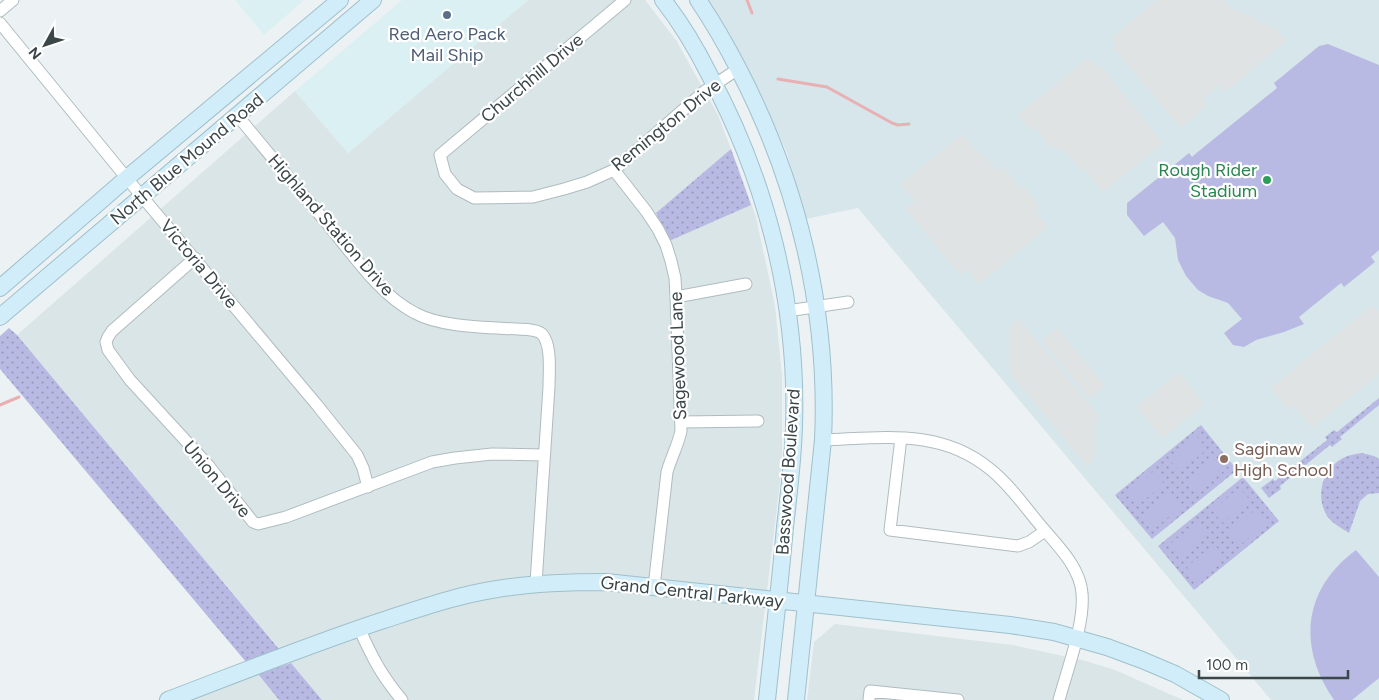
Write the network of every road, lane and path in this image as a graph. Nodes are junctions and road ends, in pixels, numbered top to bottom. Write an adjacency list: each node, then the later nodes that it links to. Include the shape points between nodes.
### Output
1 (13, 0): 7 (street)
2 (340, 0): 14 (main road, North Blue Mound Road)
3 (373, 0): 11 (main road, North Blue Mound Road)
4 (625, 0): 12 (street, Churchhill Drive)
5 (663, 0): 10 (main road, Basswood Boulevard)
6 (698, 0): 9 (main road, Basswood Boulevard)
7 (0, 11)
8 (0, 23): 14 (street, Victoria Drive)
9 (738, 69): 10 (street, Remington Drive); 21 (main road, Basswood Boulevard, via 777,153 788,186 806,249)
10 (715, 84): 13 (street, Remington Drive); 22 (main road, Basswood Boulevard, via 746,151 764,203)
11 (238, 115): 15 (main road, North Blue Mound Road); 28 (street, Highland Station Drive, via 362,266 397,301 436,321 531,330 542,334 550,359)
12 (440, 155): 13 (street, Remington Drive, via 445,174 457,189 474,198 533,197 587,182)
13 (614, 170): 19 (street, Sagewood Lane, via 646,211 666,245 675,278)
14 (127, 178): 15 (street, Victoria Drive); 18 (main road, North Blue Mound Road)
15 (142, 196): 16 (street, Victoria Drive); 23 (main road, North Blue Mound Road)
16 (195, 258): 29 (street, Victoria Drive, via 357,455); 29 (street, Union Drive, via 108,336 108,350 130,380 208,465 253,522 268,523)
17 (746, 284): 19 (street)
18 (0, 288)
19 (676, 297): 25 (street, Sagewood Lane)
20 (848, 302): 21 (street)
21 (816, 307): 22 (street); 27 (main road, Basswood Boulevard, via 823,379)
22 (787, 311): 33 (main road, Basswood Boulevard, via 793,361 794,425)
23 (0, 317)
24 (758, 421): 25 (street)
25 (681, 422): 32 (street, Sagewood Lane, via 679,440 667,472)
26 (901, 438): 27 (street); 30 (street, via 942,443 968,454 1007,486); 30 (street, via 890,530 1018,546)
27 (823, 440): 34 (main road, Basswood Boulevard)
28 (544, 455): 29 (street, Union Drive, via 492,454 432,462); 31 (street, Highland Station Drive)
29 (368, 487)
30 (1045, 531): 36 (street, via 1080,580 1083,602)
31 (536, 583): 32 (main road, Grand Central Parkway, via 606,582); 35 (main road, Grand Central Parkway, via 472,593)
32 (654, 587): 33 (main road, Grand Central Parkway)
33 (778, 600): 34 (main road, Grand Central Parkway); 39 (main road, Basswood Boulevard)
34 (805, 603): 36 (main road, Grand Central Parkway, via 1010,625); 40 (main road, Basswood Boulevard)
35 (360, 628): 37 (main road, Grand Central Parkway); 38 (street, via 379,670)
36 (1076, 637): 43 (street); 44 (main road, Grand Central Parkway, via 1150,663)
37 (168, 700)
38 (402, 700)
39 (766, 700)
40 (796, 700)
41 (869, 700): 42 (street, via 870,691)
42 (958, 700)
43 (1058, 700)
44 (1220, 700)

